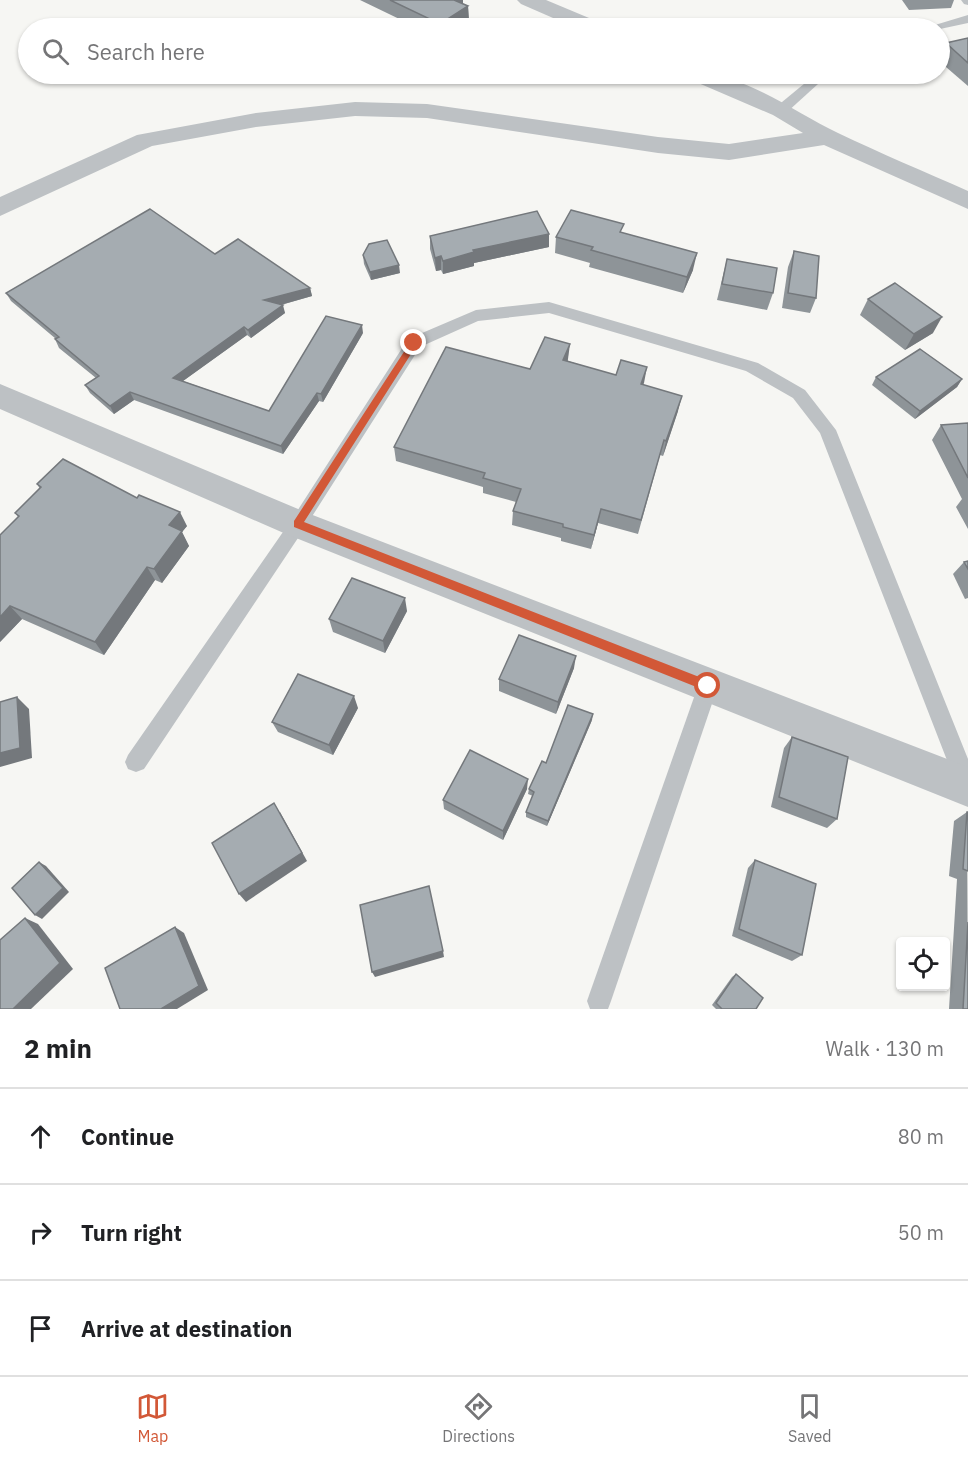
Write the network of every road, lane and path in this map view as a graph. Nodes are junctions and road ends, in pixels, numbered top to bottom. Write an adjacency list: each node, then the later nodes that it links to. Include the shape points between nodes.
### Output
1 (528, 0): 2 (street)
2 (570, 18)
3 (968, 19): 4 (lane)
4 (950, 23)
5 (720, 84): 7 (street)
6 (811, 84): 7 (lane)
7 (781, 110): 8 (street)
8 (827, 137): 9 (street); 10 (street, via 729,152 658,146 427,111 355,109 256,120 146,140)
9 (968, 201)
10 (0, 208)
11 (3, 403): 12 (street)
12 (298, 524): 13 (street); 14 (lane); 15 (lane, via 414,343 476,316 549,307 752,367 799,394 827,430)
13 (708, 686): 15 (street); 16 (lane)
14 (136, 762)
15 (968, 787)
16 (599, 1000)

